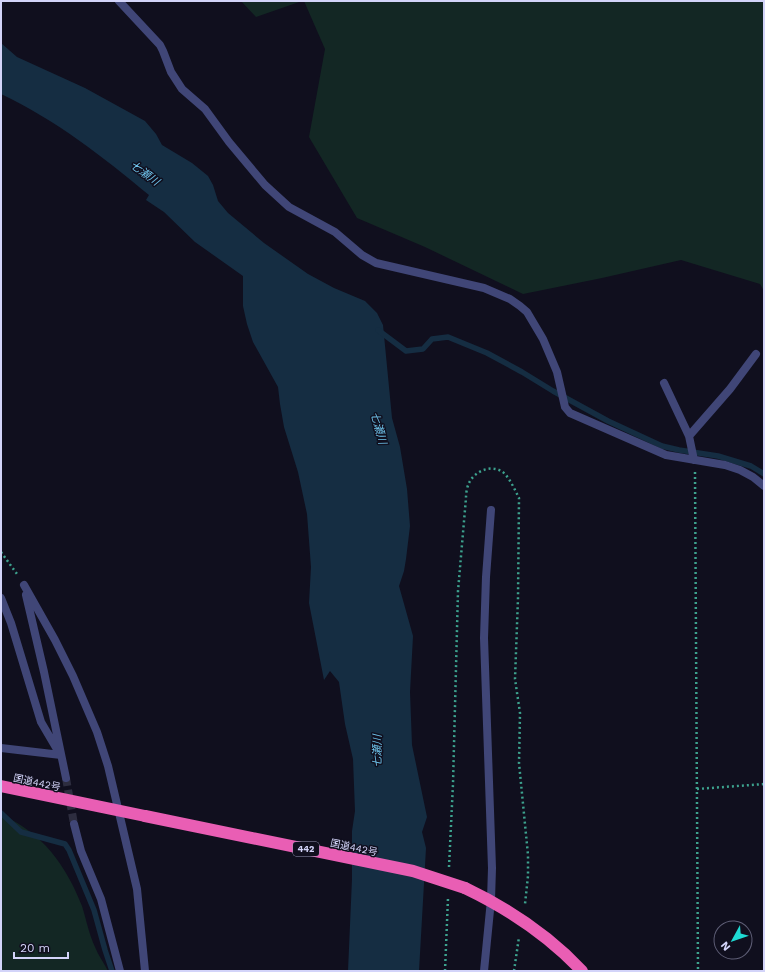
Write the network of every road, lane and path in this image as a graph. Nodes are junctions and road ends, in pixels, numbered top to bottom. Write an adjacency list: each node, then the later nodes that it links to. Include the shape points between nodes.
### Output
1 (119, 1): 5 (street, via 160,45 171,72 182,89 205,109 252,170 289,207 335,232 376,263 484,288 510,299 527,312 543,339 557,372 566,410 666,455)
2 (756, 354): 4 (street, via 730,389)
3 (664, 383): 4 (street)
4 (689, 436): 5 (street)
5 (694, 460): 6 (street, via 740,470); 16 (path)
6 (764, 486)
7 (491, 510): 21 (street, via 484,638)
8 (1, 552): 9 (path)
9 (24, 585): 12 (street); 17 (street, via 55,640 83,699 108,766)
10 (1, 598): 12 (street, via 11,623 40,722)
11 (1, 748): 12 (street)
12 (61, 755): 13 (street)
13 (66, 778)
14 (764, 784): 16 (path)
15 (1, 786): 17 (highway, 国道442号 / 442)
16 (697, 789): 30 (path)
17 (120, 811): 21 (highway, 国道442号 / 442, bridge, via 413,871 465,888); 25 (street, via 137,889)
18 (74, 824): 24 (street, via 81,851 102,899)
19 (449, 874): 22 (path, via 458,591 466,498 468,484 474,476 481,470 491,468 505,474 519,498 515,679 520,713 519,763 528,855)
20 (448, 895): 26 (path)
21 (491, 900): 27 (street); 29 (highway, 国道442号 / 442, via 554,943)
22 (523, 911)
23 (520, 932): 28 (path)
24 (120, 971)
25 (145, 971)
26 (445, 971)
27 (484, 971)
28 (514, 971)
29 (582, 971)
30 (698, 971)

